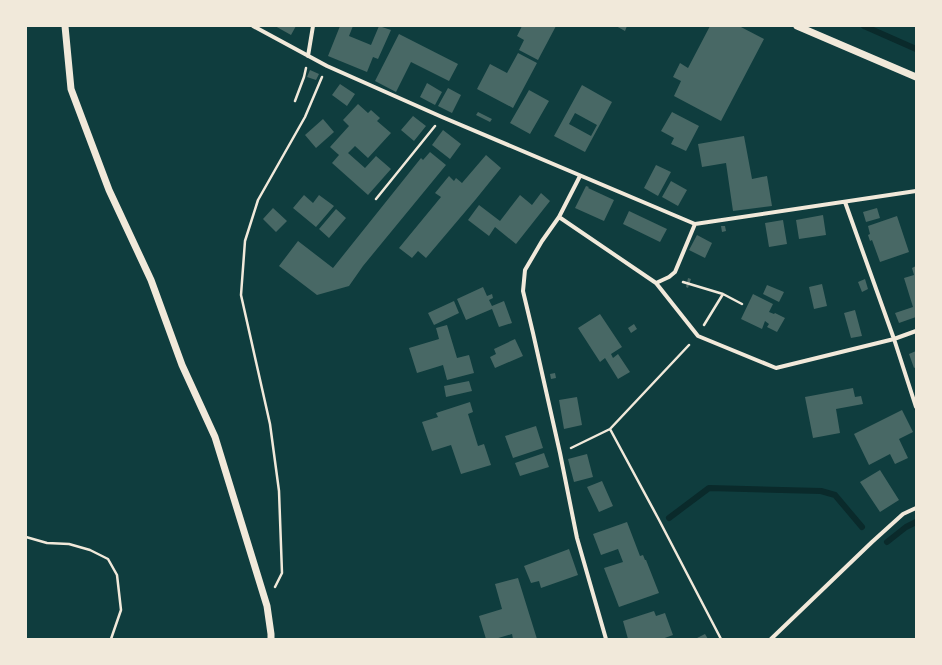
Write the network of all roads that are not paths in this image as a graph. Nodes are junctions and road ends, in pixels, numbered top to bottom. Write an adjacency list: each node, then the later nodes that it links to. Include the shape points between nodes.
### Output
1 (65, 26): 17 (street, via 71,89 109,190 152,280 182,365 215,437 267,606)
2 (253, 26): 5 (street)
3 (312, 26): 5 (street)
4 (798, 26): 6 (street)
5 (308, 56): 7 (street)
6 (916, 77)
7 (580, 176): 10 (street); 11 (street)
8 (916, 191): 9 (street)
9 (845, 202): 11 (street); 14 (street)
10 (559, 217): 12 (street); 18 (street, via 524,270 523,291 577,538)
11 (695, 224): 12 (street, via 675,272)
12 (656, 283): 14 (street, via 698,336 776,368)
13 (916, 331): 14 (street)
14 (894, 339): 15 (street)
15 (916, 407)
16 (916, 508): 19 (street, via 903,514 877,537)
17 (271, 639)
18 (606, 639)
19 (771, 639)

